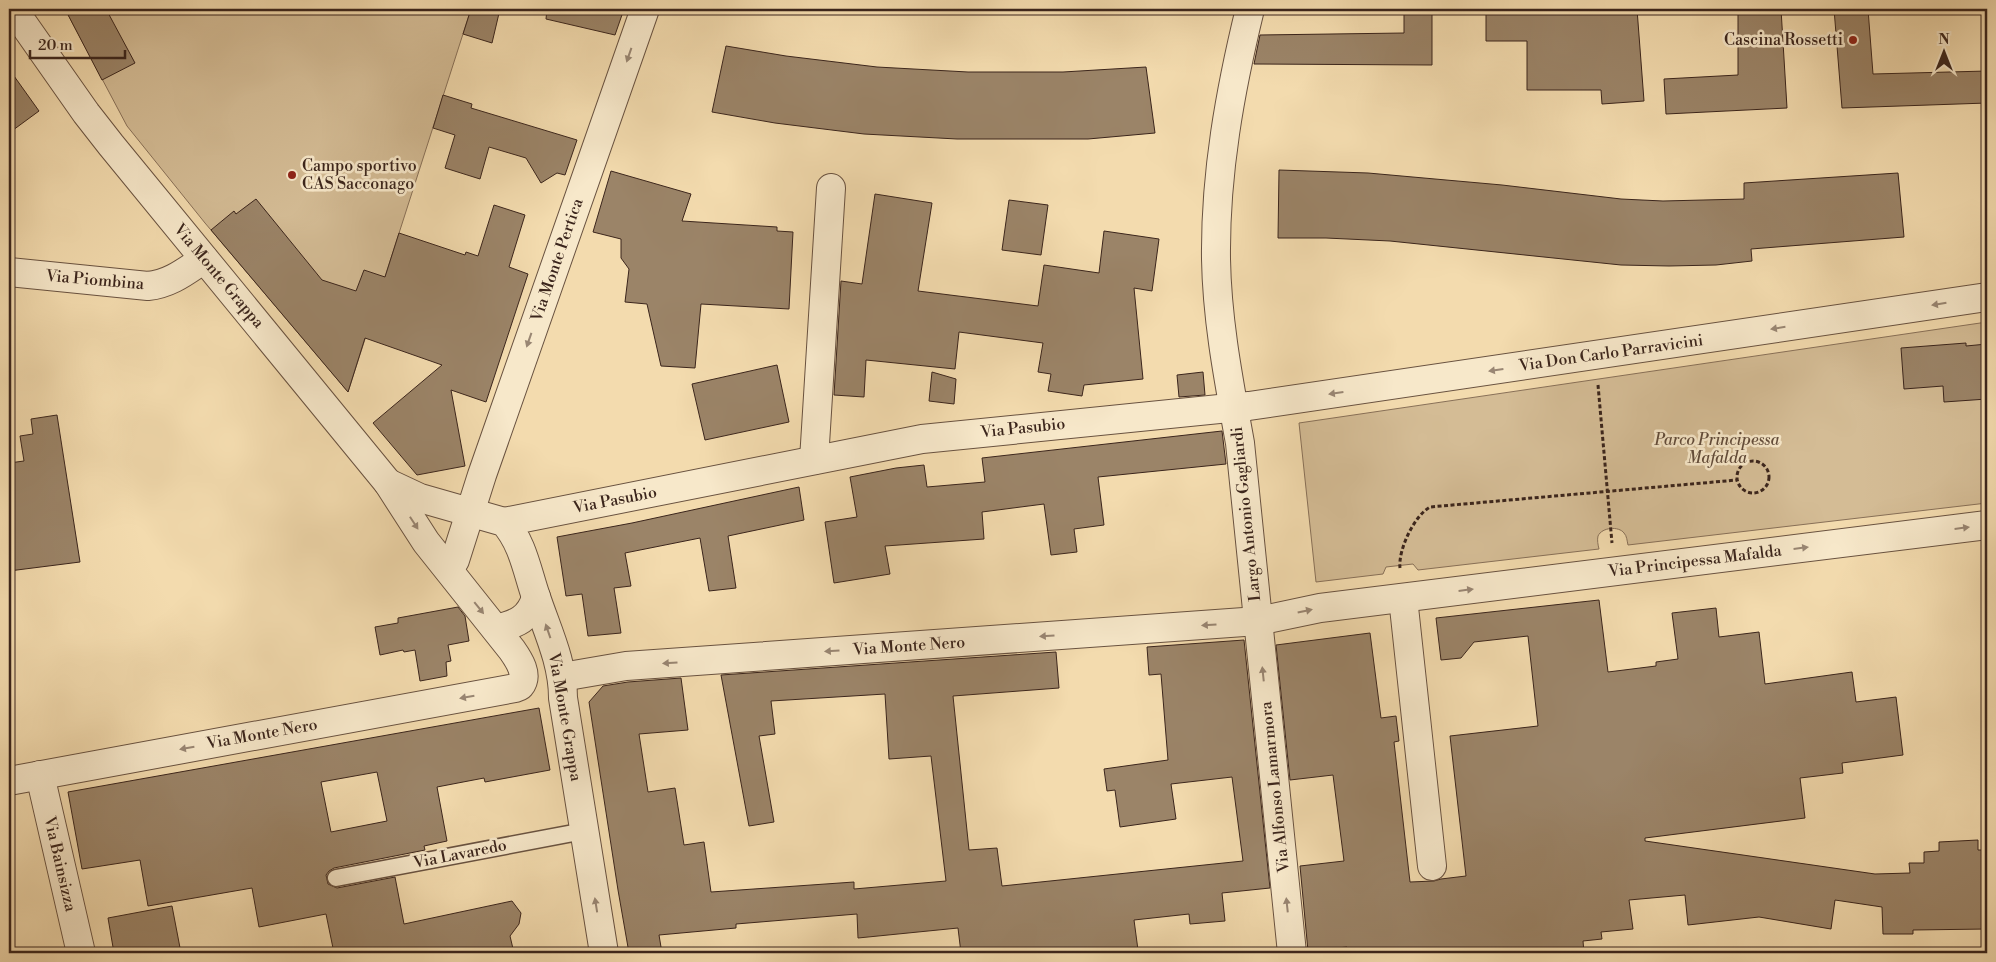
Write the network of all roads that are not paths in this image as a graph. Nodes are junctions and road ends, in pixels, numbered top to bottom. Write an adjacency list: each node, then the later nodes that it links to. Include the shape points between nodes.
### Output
1 (13, 9): 5 (street, Via Monte Grappa)
2 (27, 9): 5 (street, Via Monte Grappa)
3 (645, 9): 13 (street, Via Monte Pertica, one-way to 13)
4 (1250, 9): 10 (street, via 1228,108 1217,222 1218,298)
5 (54, 67): 7 (street, Via Monte Grappa, via 111,146)
6 (831, 188): 11 (street)
7 (204, 259): 8 (street, Via Piombina, via 177,277 148,286); 12 (street, Via Monte Grappa)
8 (9, 272)
9 (1987, 297): 10 (street, Via Don Carlo Parravicini, one-way to 10)
10 (1234, 407): 11 (street, Via Pasubio, via 922,439); 19 (street, Largo Antonio Gagliardi)
11 (814, 460): 14 (street, Via Pasubio)
12 (388, 483): 13 (street, Via Monte Grappa, via 410,494); 16 (street, Via Monte Grappa, one-way to 16, via 426,542)
13 (471, 513): 14 (street, Via Monte Grappa); 16 (street, Via Monte Pertica)
14 (504, 522): 17 (street, Via Monte Grappa, via 522,550)
15 (1987, 525): 18 (street, Via Principessa Mafalda, one-way to 15)
16 (449, 570): 20 (street, Via Monte Grappa, one-way to 20)
17 (536, 597): 20 (street, via 526,617); 21 (street, Via Monte Grappa, one-way to 17)
18 (1403, 598): 19 (street, Via Principessa Mafalda, one-way to 18, via 1320,608); 26 (street)
19 (1258, 621): 21 (street, Via Monte Nero, one-way to 21, via 626,666); 30 (street, Via Alfonso Lamarmora, one-way to 19)
20 (496, 629): 22 (street, Via Monte Grappa, via 522,667 523,682)
21 (562, 677): 25 (street, Via Monte Grappa, via 562,698)
22 (515, 688): 23 (street, Via Monte Nero, one-way to 23)
23 (40, 775): 24 (street, Via Monte Nero); 28 (street, Via Bainsizza)
24 (9, 781)
25 (584, 830): 27 (lane, Via Lavaredo); 29 (street, Via Monte Grappa, one-way to 25)
26 (1432, 866)
27 (336, 878)
28 (81, 953)
29 (604, 953)
30 (1292, 953)

